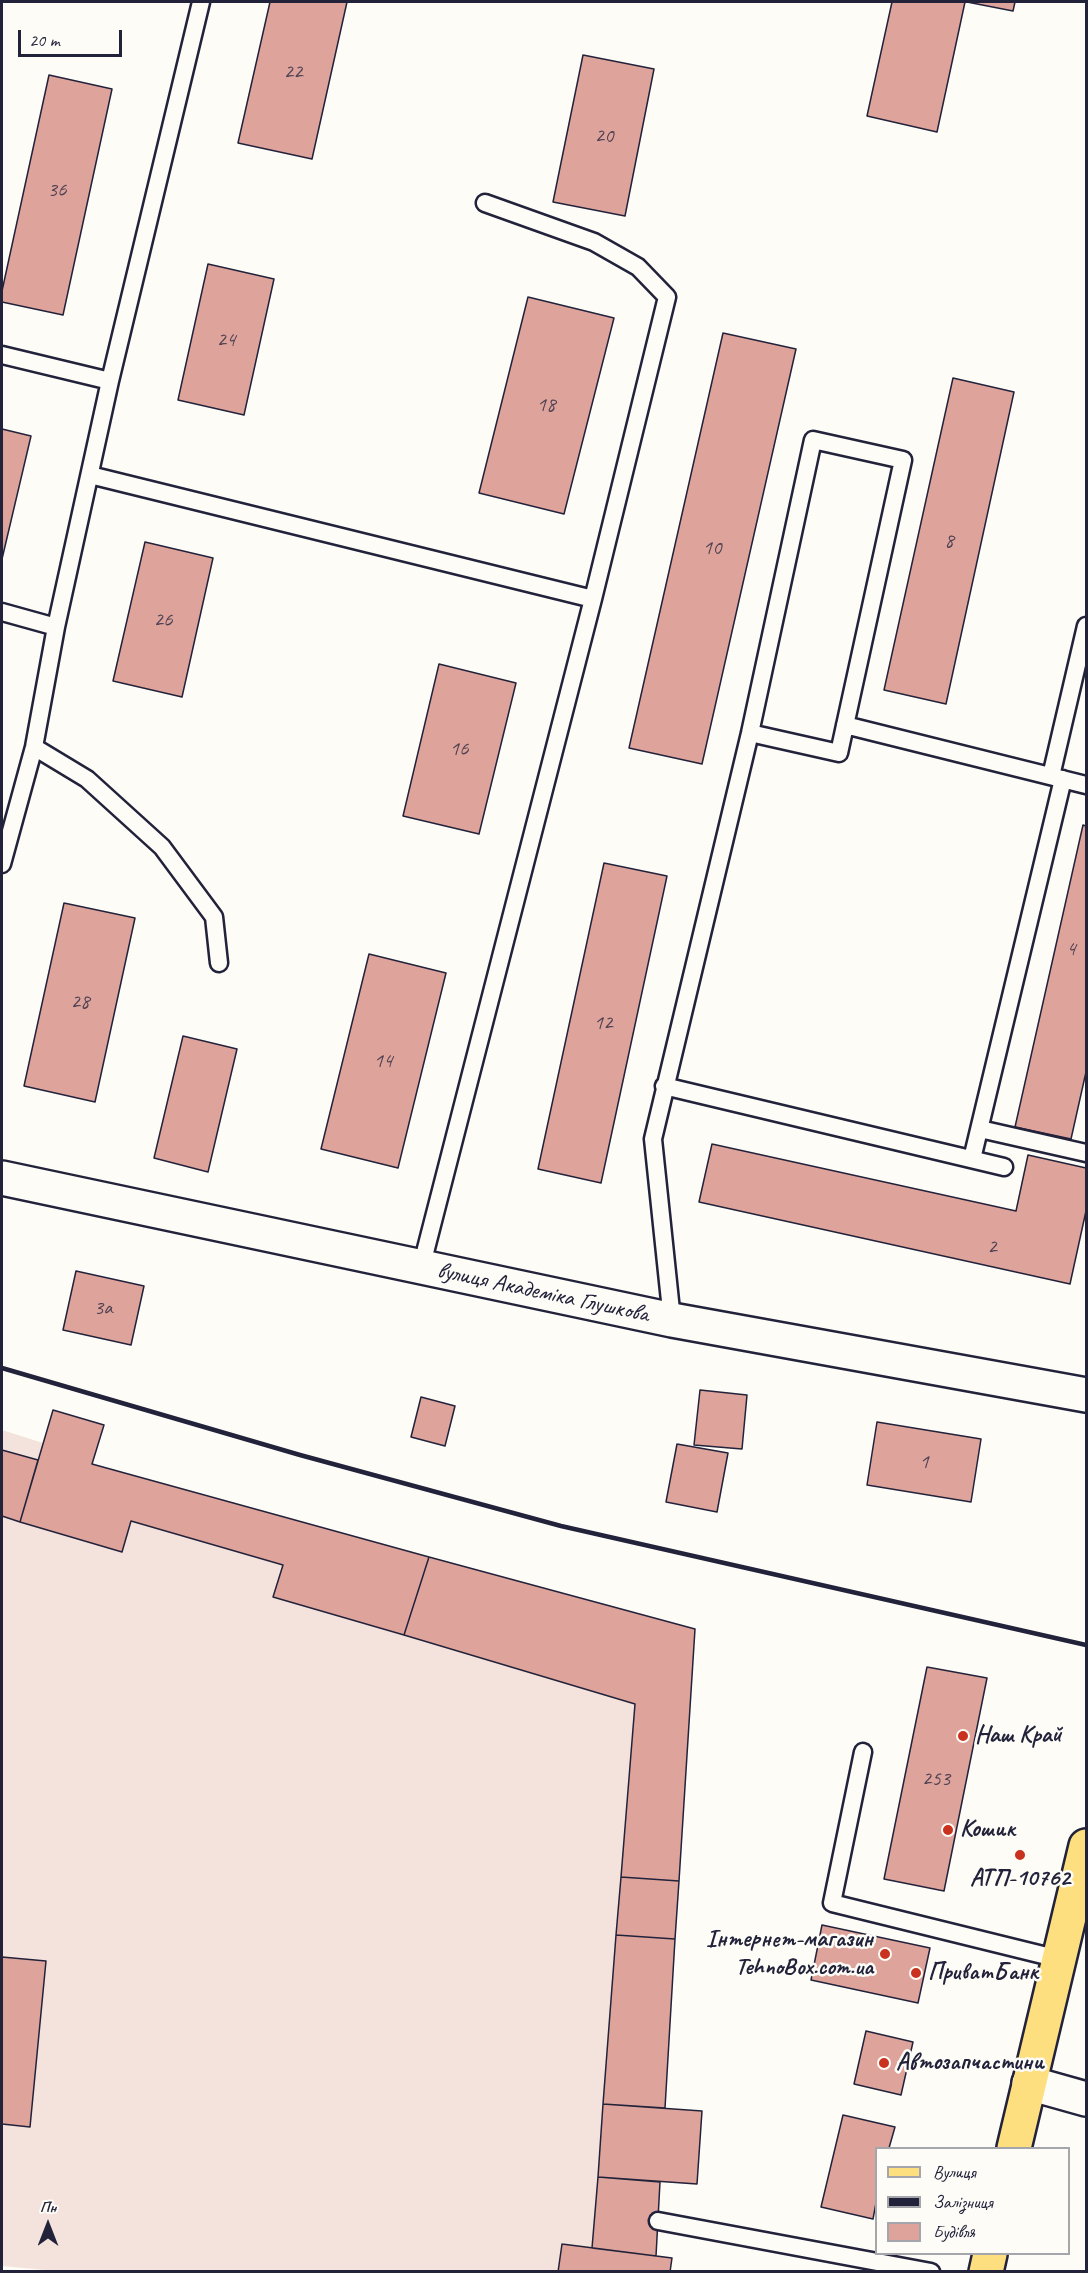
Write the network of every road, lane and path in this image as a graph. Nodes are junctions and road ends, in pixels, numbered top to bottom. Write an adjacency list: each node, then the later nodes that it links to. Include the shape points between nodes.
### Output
1 (201, 2): 4 (lane)
2 (485, 203): 6 (lane, via 594,242 638,267 667,297)
3 (2, 355): 4 (lane)
4 (110, 381): 5 (lane)
5 (90, 475): 6 (lane); 9 (lane)
6 (593, 599): 23 (lane)
7 (2, 612): 9 (lane)
8 (1086, 626): 13 (lane)
9 (56, 627): 12 (lane)
10 (845, 725): 11 (lane, via 839,753); 11 (lane, via 903,460 813,440); 13 (lane)
11 (750, 733): 17 (lane)
12 (34, 747): 15 (lane); 16 (lane, via 87,779 162,847 214,917)
13 (1057, 778): 14 (lane); 18 (lane)
14 (1086, 785)
15 (2, 864)
16 (219, 963)
17 (664, 1086): 20 (lane); 24 (lane, via 653,1139)
18 (980, 1129): 19 (lane); 20 (lane)
19 (1086, 1153)
20 (972, 1159): 21 (lane)
21 (1004, 1167)
22 (2, 1178): 23 (street, вулиця Академіка Глушкова)
23 (421, 1268): 24 (street, вулиця Академіка Глушкова)
24 (672, 1320): 25 (street, вулиця Академіка Глушкова)
25 (1086, 1395)
26 (863, 1752): 28 (lane, via 831,1903)
27 (1086, 1846): 28 (main road)
28 (1059, 1959): 29 (main road)
29 (1029, 2083): 30 (street); 31 (main road)
30 (1086, 2099)
31 (1014, 2147)
32 (658, 2221): 34 (lane)
33 (990, 2255): 35 (main road)
34 (931, 2271)
35 (986, 2271)

